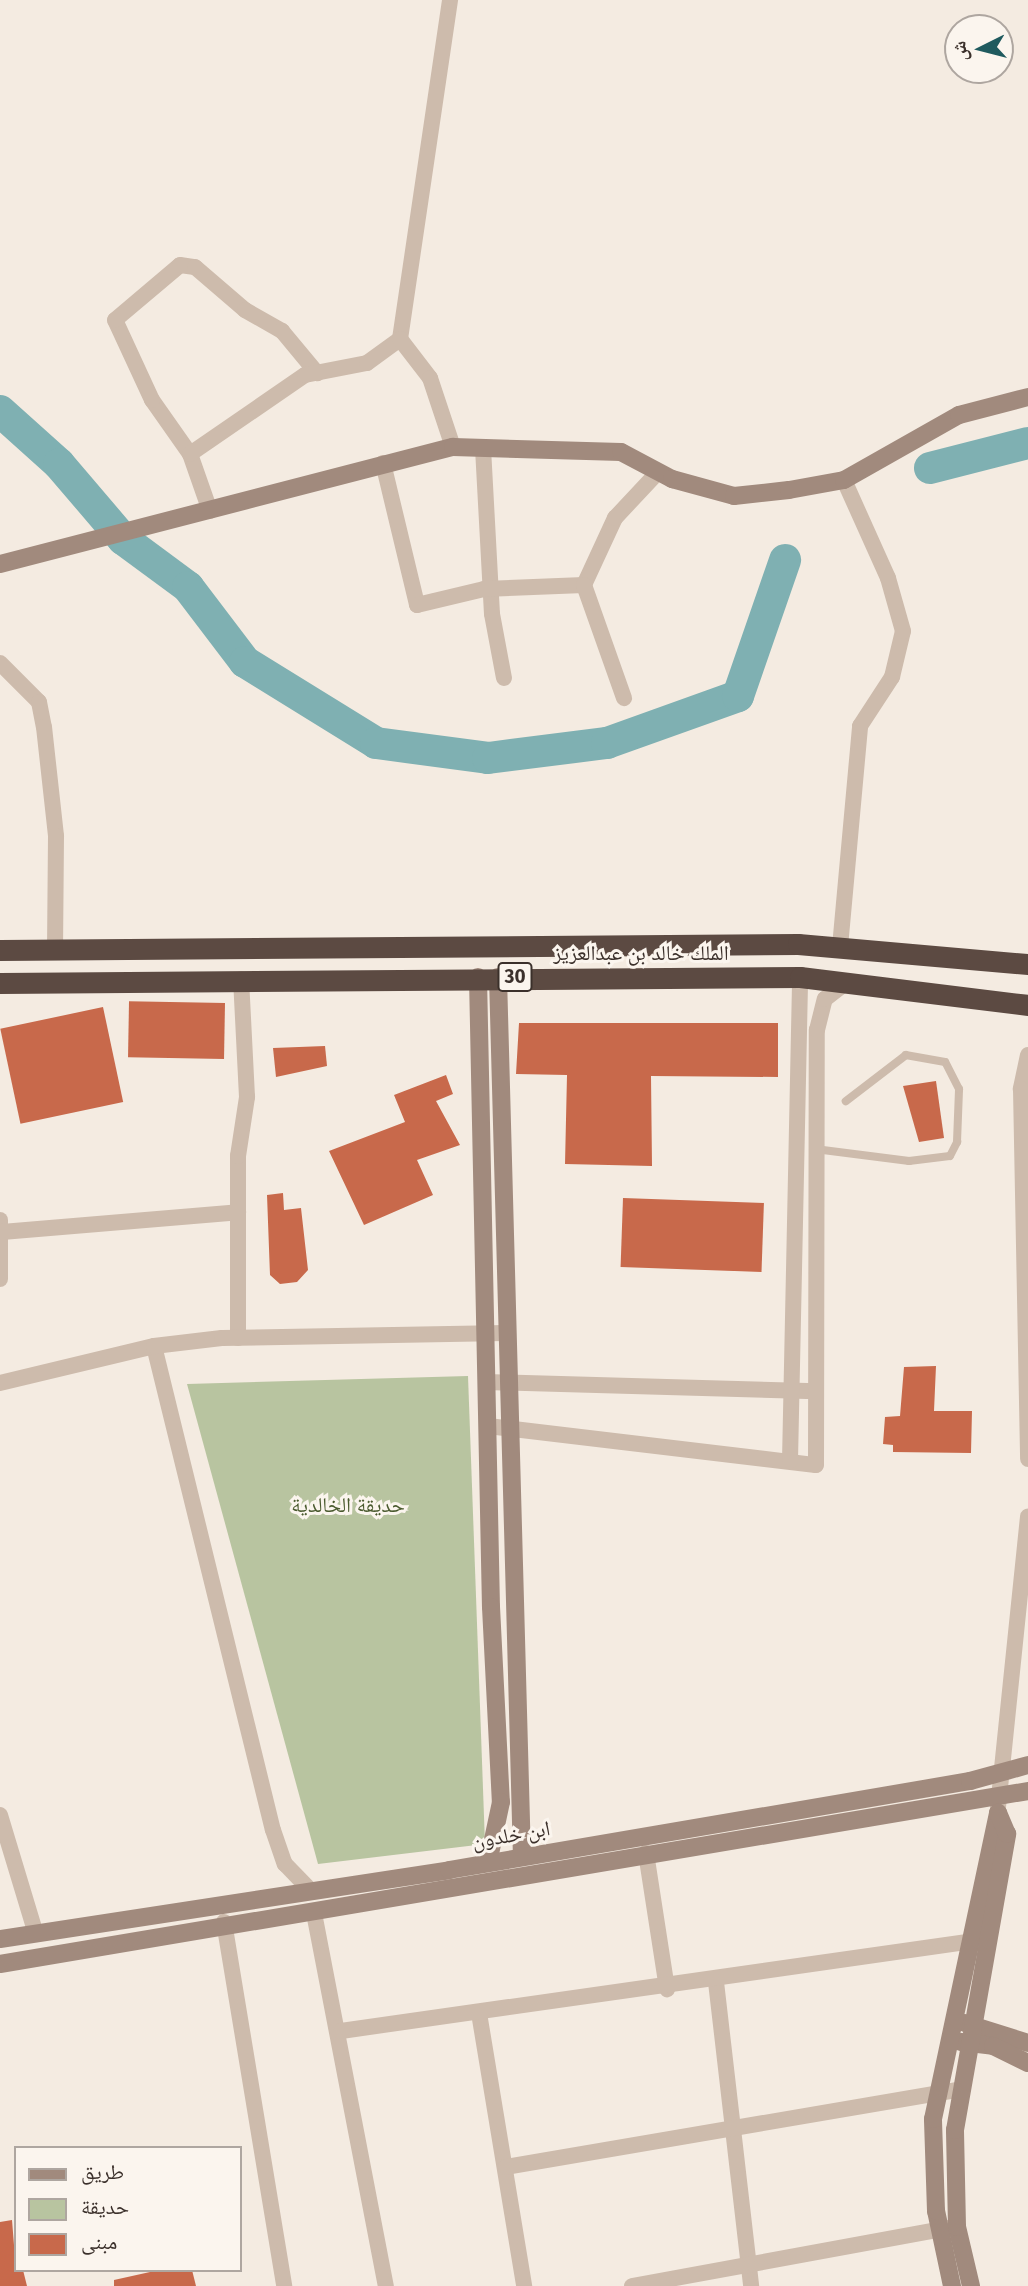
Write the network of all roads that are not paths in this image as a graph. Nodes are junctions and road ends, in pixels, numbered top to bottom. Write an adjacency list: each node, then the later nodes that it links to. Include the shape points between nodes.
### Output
1 (450, 0): 2 (street)
2 (400, 339): 3 (street, via 366,363); 5 (street, via 430,378)
3 (317, 373): 7 (street, via 254,407); 7 (street, via 282,331 245,310 195,267 180,265 115,320 152,400)
4 (1028, 397): 10 (street, via 959,415)
5 (453, 447): 6 (street); 8 (street)
6 (483, 448): 9 (street, via 621,452); 14 (street)
7 (190, 454): 11 (street)
8 (383, 463): 11 (street); 14 (street, via 416,605)
9 (658, 472): 10 (street, via 734,496); 13 (street, via 615,518)
10 (844, 480): 18 (street, via 888,578 903,631 892,677 860,726)
11 (210, 511): 12 (street)
12 (0, 564)
13 (584, 585): 14 (street); 17 (street)
14 (492, 589): 16 (street)
15 (0, 663): 19 (street, via 39,702 44,727 56,836)
16 (504, 677)
17 (624, 698)
18 (840, 947): 19 (highway, الملك خالد بن عبدالعزيز / 30); 21 (highway, الملك خالد بن عبدالعزيز / 30)
19 (55, 949): 20 (highway, الملك خالد بن عبدالعزيز / 30)
20 (0, 950)
21 (1028, 964)
22 (488, 977): 23 (highway, الملك خالد بن عبدالعزيز / 30); 24 (highway, الملك خالد بن عبدالعزيز / 30); 34 (street); 35 (street)
23 (800, 978): 25 (highway, الملك خالد بن عبدالعزيز / 30); 41 (street)
24 (242, 979): 26 (highway, الملك خالد بن عبدالعزيز / 30); 31 (street, via 247,1097)
25 (848, 981): 27 (highway, الملك خالد بن عبدالعزيز / 30); 30 (street, via 825,999 817,1030)
26 (0, 983)
27 (1028, 1005)
28 (1028, 1055): 44 (street, via 1021,1089)
29 (846, 1101): 30 (lane, via 906,1055 945,1062 959,1089 957,1142 950,1156 909,1161)
30 (815, 1149): 42 (street)
31 (238, 1212): 32 (street); 36 (street)
32 (1, 1226): 33 (street)
33 (0, 1279)
34 (505, 1333): 35 (street); 40 (street)
35 (486, 1335): 36 (street); 38 (street)
36 (237, 1338): 37 (street)
37 (154, 1346): 39 (street); 55 (street, via 273,1830 285,1864)
38 (487, 1382): 40 (street); 43 (street)
39 (0, 1383)
40 (505, 1383): 41 (street); 43 (street)
41 (790, 1390): 42 (street); 45 (street)
42 (816, 1391): 45 (street, via 816,1465)
43 (497, 1427): 45 (street); 53 (street); 54 (street, via 501,1802)
44 (1028, 1459)
45 (790, 1461)
46 (1028, 1517): 48 (street)
47 (1028, 1765): 48 (street, ابن خلدون)
48 (1002, 1772): 50 (street); 53 (street, ابن خلدون)
49 (1028, 1791): 50 (street, ابن خلدون)
50 (998, 1805): 52 (street, ابن خلدون); 60 (street)
51 (0, 1815): 58 (street)
52 (646, 1853): 56 (street, ابن خلدون); 63 (street)
53 (522, 1856): 54 (street, ابن خلدون)
54 (488, 1863): 55 (street, ابن خلدون)
55 (311, 1891): 58 (street, ابن خلدون)
56 (314, 1913): 57 (street, ابن خلدون); 66 (street)
57 (224, 1922): 61 (street, ابن خلدون); 76 (street)
58 (36, 1934): 59 (street, ابن خلدون)
59 (0, 1939)
60 (981, 1940): 62 (street); 65 (street)
61 (0, 1964)
62 (716, 1982): 63 (street); 72 (street)
63 (667, 1989): 64 (street)
64 (479, 2013): 66 (street); 73 (street)
65 (966, 2023): 67 (street); 68 (street)
66 (341, 2031): 77 (street)
67 (962, 2042): 69 (street); 70 (street); 71 (street)
68 (1028, 2043)
69 (1028, 2063)
70 (960, 2089): 71 (street); 74 (street)
71 (940, 2092): 72 (street); 74 (street, via 933,2119)
72 (734, 2124): 73 (street); 75 (street)
73 (506, 2167): 78 (street)
74 (948, 2228): 75 (street); 81 (street); 82 (street)
75 (748, 2263): 79 (street); 80 (street)
76 (284, 2286)
77 (386, 2286)
78 (524, 2286)
79 (632, 2286)
80 (751, 2286)
81 (952, 2286)
82 (971, 2286)

